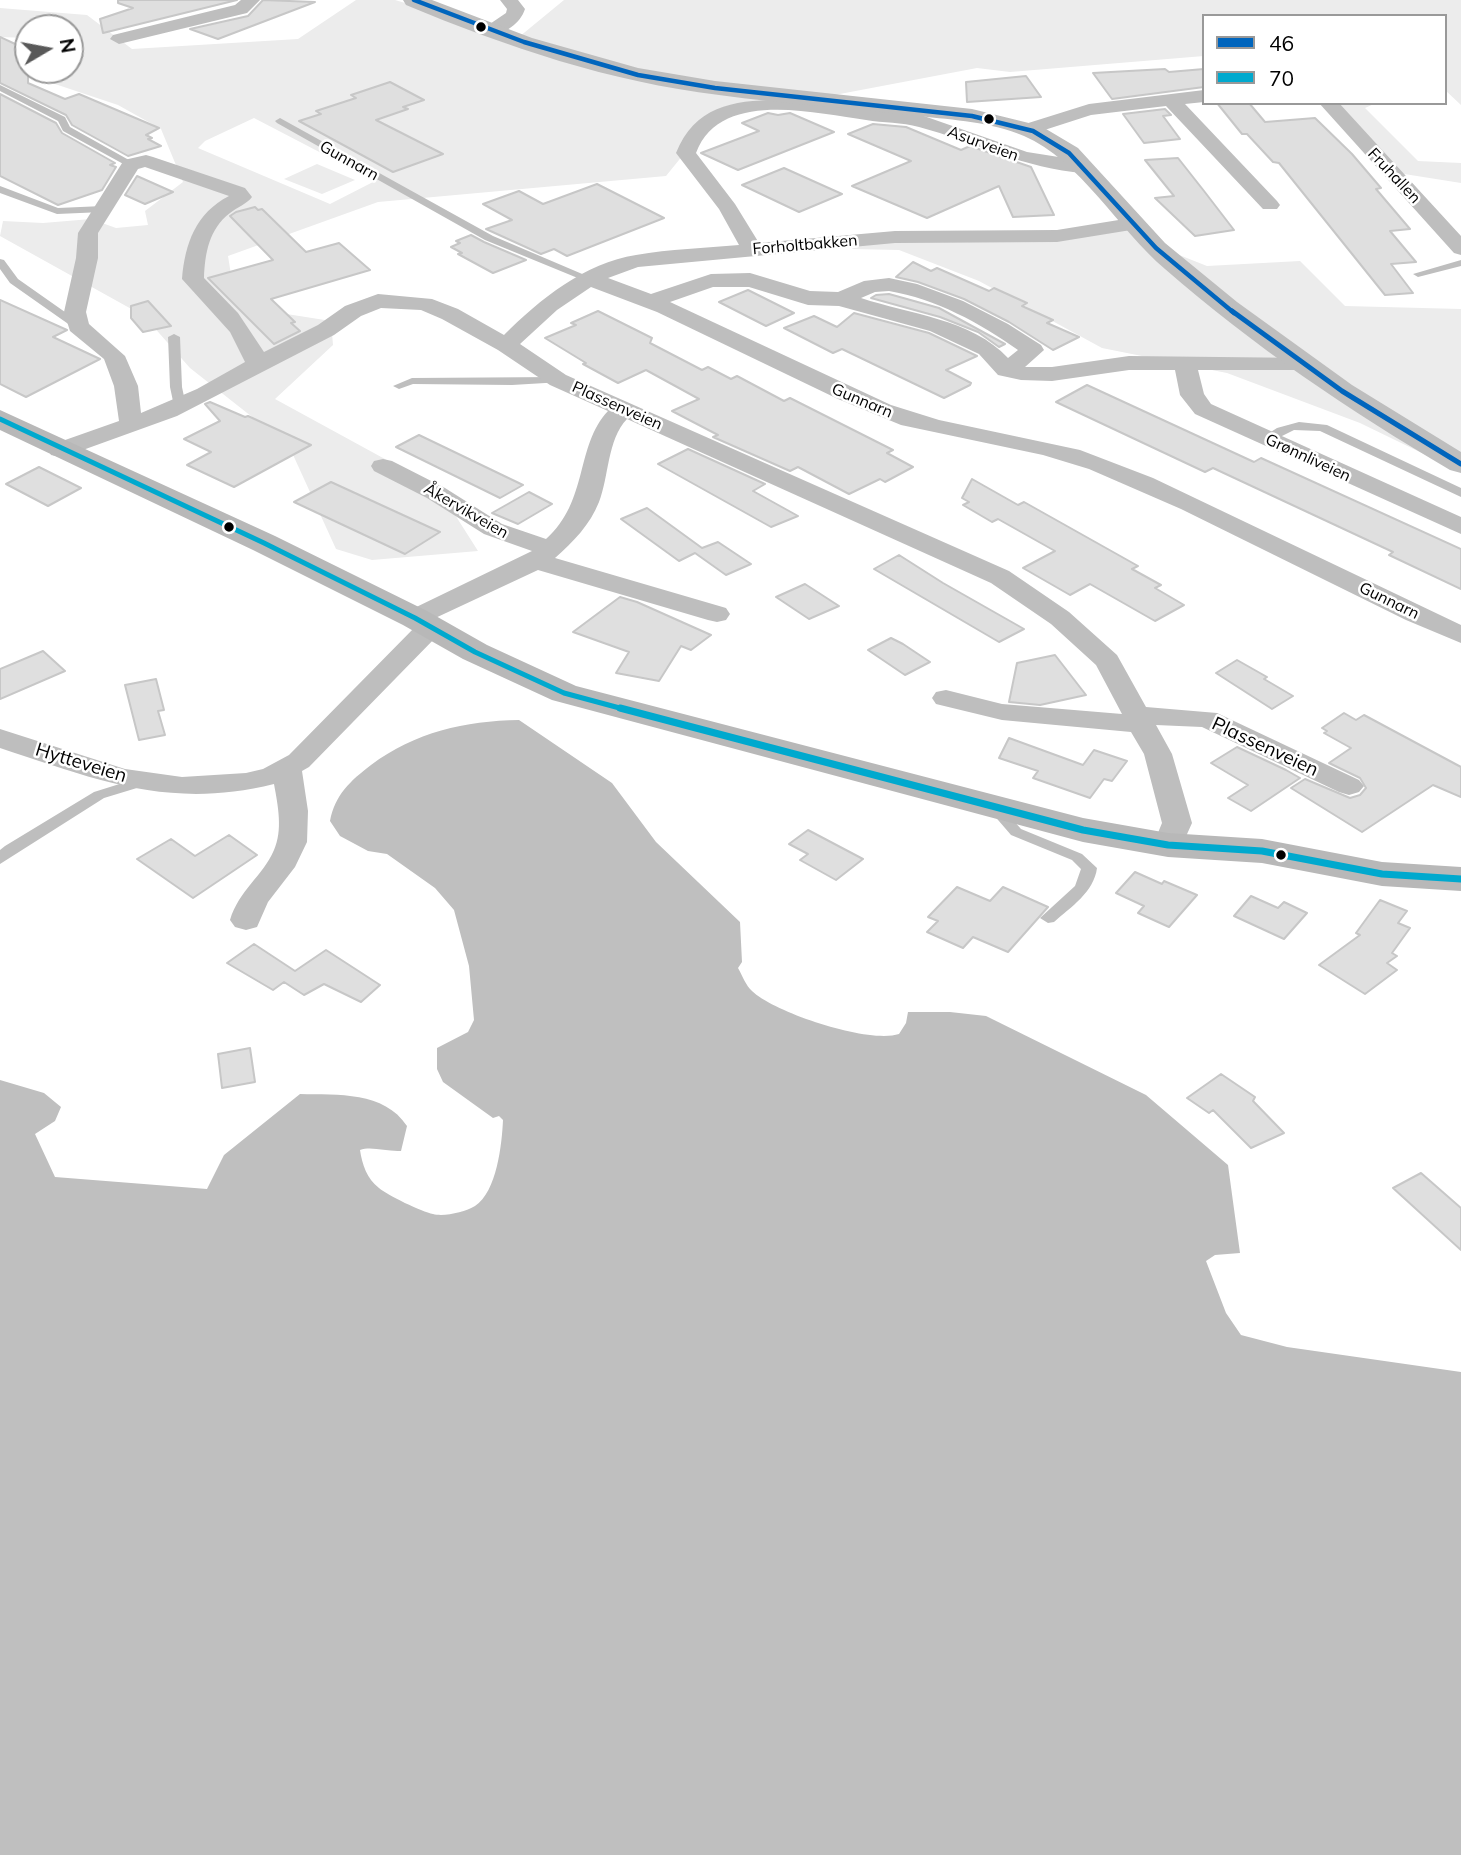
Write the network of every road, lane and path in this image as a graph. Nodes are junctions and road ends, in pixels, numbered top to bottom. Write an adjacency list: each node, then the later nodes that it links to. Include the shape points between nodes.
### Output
1 (251, 0): 5 (street, via 241,9)
2 (414, 0): 4 (street)
3 (509, 0): 4 (street, via 515,15)
4 (489, 30): 11 (street, via 665,80 931,110)
5 (118, 39)
6 (1, 88): 12 (lane, via 62,119 66,129)
7 (1202, 96): 8 (street)
8 (1170, 99): 11 (street, via 1089,110); 15 (street)
9 (1330, 105): 18 (street, Fruhallen)
10 (280, 121): 23 (lane, Gunnarn, via 489,238)
11 (1030, 130): 13 (street, via 1064,147)
12 (131, 164): 16 (street); 31 (street, via 146,161 242,197 223,206 205,224 194,256 193,279 251,345)
13 (1084, 167): 17 (street); 19 (street, Asurveien, via 1035,163 920,121 783,106 738,109 711,119 692,136 686,153 728,208)
14 (0, 189): 16 (lane, via 57,211)
15 (1270, 205)
16 (103, 209): 26 (street, via 88,233 75,312)
17 (1131, 225): 19 (street, Forholtbakken, via 1057,236 922,236); 30 (street)
18 (1461, 249)
19 (752, 250): 23 (street, Forholtbakken, via 636,261)
20 (0, 262): 26 (lane, via 14,281)
21 (1461, 263): 22 (lane)
22 (1418, 274)
23 (589, 279): 25 (street, Gunnarn); 28 (street, Forholtbakken, via 570,289)
24 (841, 299): 25 (street, via 808,298 736,278 711,281); 32 (street, via 937,326 987,349); 32 (street, via 874,285 935,296 1033,350)
25 (652, 301): 48 (street, Gunnarn, via 915,423 1097,463)
26 (78, 326): 38 (street, via 114,356 126,386)
27 (174, 337): 35 (lane)
28 (506, 345): 31 (street, Plassenveien, via 424,304 378,301); 33 (street, Plassenveien)
29 (1185, 362): 30 (street); 32 (street, via 1126,363 1023,376); 39 (street, Grønnliveien, via 1192,395 1203,409)
30 (1301, 363): 41 (street)
31 (257, 364): 35 (street, Plassenveien)
32 (1006, 370)
33 (558, 380): 34 (lane, via 412,381); 36 (street, Plassenveien)
34 (399, 386)
35 (180, 406): 38 (street, Plassenveien)
36 (624, 408): 45 (street, via 611,422 586,503 568,533); 50 (street, Plassenveien, via 1000,577 1060,618 1107,661)
37 (0, 419): 40 (main road)
38 (131, 425): 40 (street, Plassenveien)
39 (1266, 439): 43 (lane, via 1287,426 1323,428); 44 (street, Grønnliveien)
40 (60, 450): 47 (main road, via 264,543)
41 (1461, 464)
42 (383, 466): 45 (street, Åkervikveien)
43 (1461, 493)
44 (1461, 526)
45 (544, 554): 46 (street, Åkervikveien, via 556,568); 47 (street)
46 (717, 614)
47 (422, 623): 52 (street, Hytteveien); 55 (main road, via 564,693)
48 (1461, 635)
49 (946, 698): 50 (street, via 1002,712)
50 (1140, 719): 54 (street, Plassenveien, via 1207,719); 56 (street, Plassenveien, via 1158,754 1177,823)
51 (0, 738): 53 (street, Hytteveien, via 121,778)
52 (288, 770): 53 (street, Hytteveien, via 246,782 182,786); 60 (street, via 294,832 290,850 254,899)
53 (145, 781): 57 (lane, via 99,795)
54 (1349, 786)
55 (993, 806): 56 (main road, via 1083,830); 59 (lane, via 1016,832 1077,857 1088,868 1089,874 1075,894)
56 (1168, 845): 58 (main road, via 1262,852 1382,874)
57 (0, 859)
58 (1461, 879)
59 (1048, 918)
60 (247, 920)

